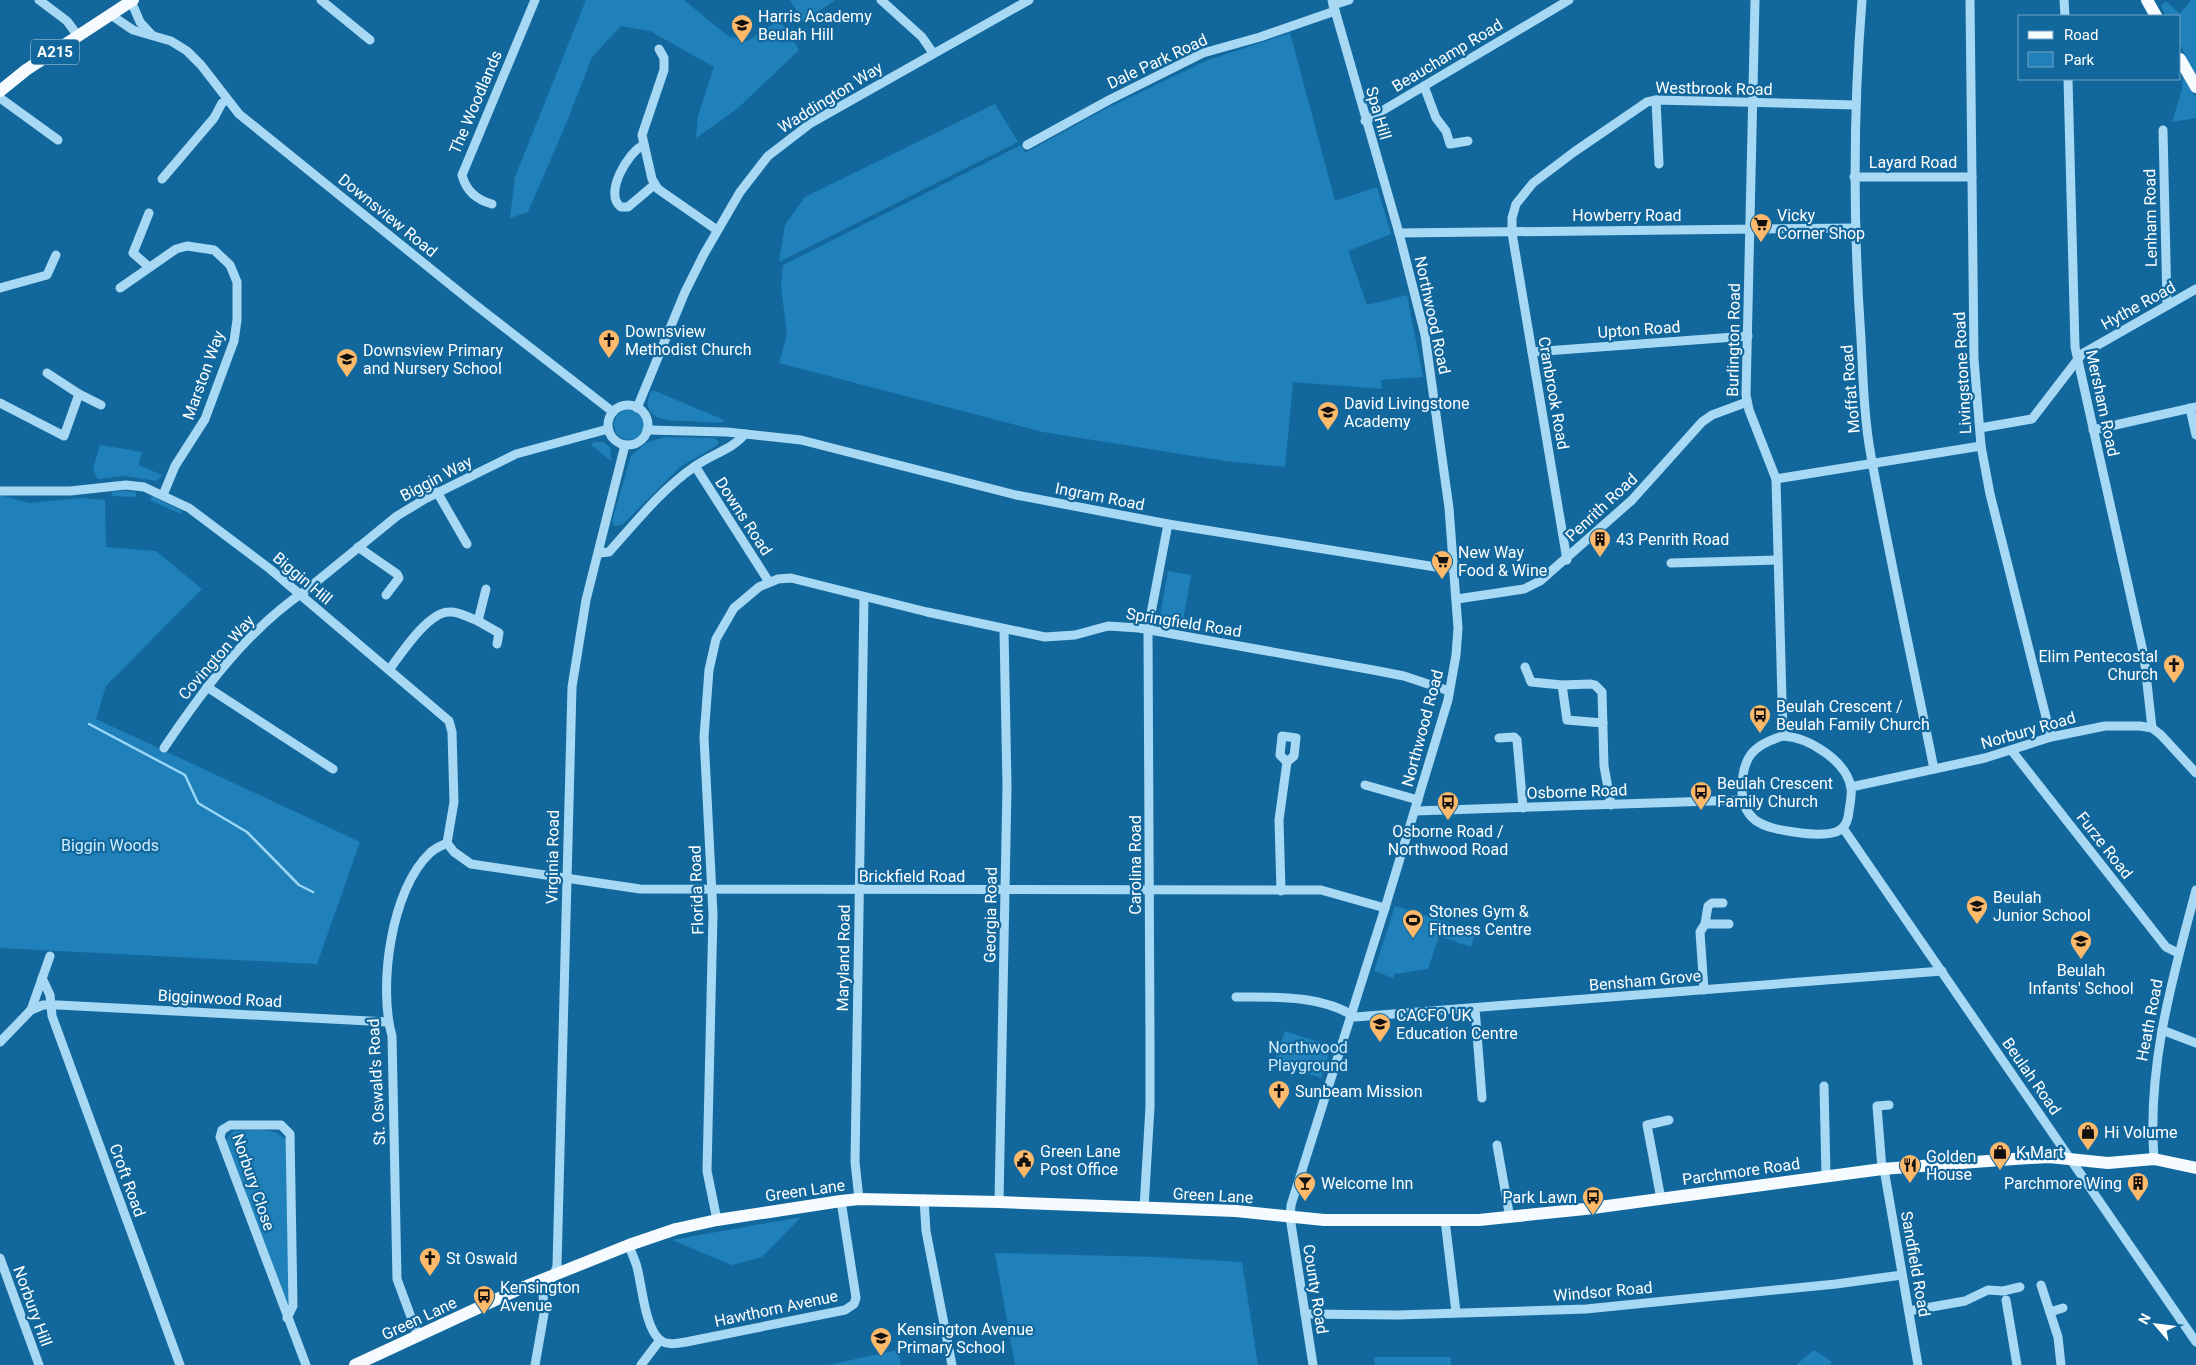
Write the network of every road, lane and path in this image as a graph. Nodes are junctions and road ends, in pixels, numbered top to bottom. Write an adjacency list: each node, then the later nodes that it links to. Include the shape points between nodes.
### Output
1 (39, 0): 19 (street, via 67,20)
2 (321, 0): 20 (street)
3 (534, 0): 44 (street, The Woodlands, via 462,174 472,194)
4 (881, 0): 22 (street, via 922,38)
5 (1028, 0): 22 (street, Waddington Way)
6 (1349, 0): 14 (street, Dale Park Road)
7 (1569, 0): 25 (street, Beauchamp Road)
8 (1755, 0): 31 (street, Burlington Road)
9 (1862, 0): 32 (street, Moffat Road)
10 (1970, 0): 41 (street, Livingstone Road)
11 (2064, 0): 16 (street)
12 (2147, 0): 17 (main road)
13 (132, 1): 15 (main road, A215); 18 (street, via 140,22)
14 (1333, 5): 33 (street, Spa Hill); 38 (street, Dale Park Road, via 1260,37 1203,53)
15 (111, 15): 18 (street, Downsview Road, via 133,30); 19 (main road, A215)
16 (2065, 15)
17 (2155, 15)
18 (152, 35): 29 (street, Downsview Road, via 179,46 194,58)
19 (78, 36): 27 (main road, A215)
20 (370, 40)
21 (659, 49): 37 (street, via 664,58 664,70 644,125)
22 (933, 53): 47 (street, Waddington Way, via 811,123 780,145 747,181)
23 (2181, 61): 26 (main road)
24 (2068, 80): 59 (street, Mersham Road)
25 (1424, 86): 33 (street, Beauchamp Road); 36 (street, via 1450,144)
26 (2196, 87)
27 (0, 91)
28 (0, 98): 35 (street)
29 (227, 100): 42 (street); 67 (street, Downsview Road, via 256,128)
30 (1656, 100): 31 (street, Westbrook Road); 39 (street); 49 (street, Westbrook Road, via 1644,104 1533,183 1516,204)
31 (1753, 103): 32 (street, Westbrook Road); 48 (street, Burlington Road)
32 (1855, 105): 40 (street, Moffat Road)
33 (1365, 121): 50 (street, Spa Hill)
34 (2163, 130): 56 (street, Lenham Road)
35 (58, 140)
36 (1468, 141)
37 (644, 145): 43 (street); 43 (street, via 634,150 624,166 614,192 615,201 621,207 628,207)
38 (1027, 145)
39 (1658, 164)
40 (1854, 177): 41 (street, Layard Road); 46 (street, Moffat Road)
41 (1972, 177): 68 (street, Livingstone Road, via 1974,359)
42 (162, 179)
43 (654, 185): 47 (street)
44 (492, 204)
45 (149, 213): 52 (street, via 133,253)
46 (1855, 228): 48 (street, Howberry Road); 76 (street, Moffat Road, via 1862,362)
47 (717, 230): 66 (street, Waddington Way, via 685,292)
48 (1750, 230): 49 (street, Howberry Road); 57 (street, Burlington Road)
49 (1512, 231): 50 (street, Howberry Road); 58 (street, Cranbrook Road)
50 (1399, 233): 89 (street, Northwood Road, via 1427,348 1449,508)
51 (56, 254): 53 (street, via 47,275)
52 (149, 267): 54 (street, Marston Way); 81 (street, Marston Way, via 176,249 199,246 214,250 224,259 238,282 234,341 205,419 175,466)
53 (0, 288)
54 (120, 288)
55 (2196, 289): 56 (street, Hythe Road)
56 (2167, 305): 59 (street, Hythe Road)
57 (1748, 336): 58 (street, Upton Road); 62 (street, Burlington Road)
58 (1532, 352): 86 (street, Cranbrook Road)
59 (2078, 358): 68 (street, Hythe Road, via 2032,419); 71 (street, Mersham Road)
60 (47, 373): 61 (street)
61 (79, 394): 63 (street, via 64,436); 64 (street)
62 (1747, 402): 78 (street, Burlington Road); 86 (street, Penrith Road, via 1702,422 1642,490)
63 (0, 403)
64 (102, 405)
65 (2193, 407): 71 (street); 73 (street)
66 (637, 408): 67 (street, via 624,406); 70 (street, via 645,416)
67 (613, 412): 69 (street)
68 (1980, 428): 75 (street, Livingstone Road)
69 (608, 429): 74 (street, via 615,441); 80 (street, Biggin Way, via 516,454)
70 (647, 430): 72 (street, Ingram Road); 74 (street, via 638,442)
71 (2093, 430): 106 (street, Mersham Road, via 2144,656)
72 (745, 434): 77 (street, via 738,444); 82 (street, Ingram Road, via 812,442 960,482)
73 (2196, 435)
74 (625, 445): 85 (street, Virginia Road)
75 (1982, 446): 76 (street); 108 (street, Livingstone Road, via 1990,494)
76 (1873, 463): 78 (street); 114 (street, Moffat Road)
77 (695, 466): 85 (street, via 650,507 610,552); 90 (street, Downs Road)
78 (1776, 478): 87 (street, Burlington Road)
79 (0, 491): 81 (street, Biggin Hill, via 70,491 126,485)
80 (437, 492): 83 (street); 84 (street, Biggin Way, via 397,516)
81 (163, 495): 92 (street, Biggin Hill, via 189,508)
82 (1168, 524): 89 (street, Ingram Road, via 1426,566); 98 (street, Carolina Road)
83 (467, 544)
84 (358, 547): 92 (street, Biggin Way); 93 (street, via 397,574 397,582)
85 (599, 553): 125 (street, Virginia Road, via 581,624 572,687)
86 (1567, 560): 95 (street, Penrith Road, via 1530,587)
87 (1777, 560): 88 (street); 107 (street, Burlington Road)
88 (1670, 563)
89 (1452, 567): 95 (street, Northwood Road)
90 (769, 582): 94 (street, Springfield Road, via 791,578); 126 (street, Florida Road, via 751,592 729,615 716,639 709,670 704,755)
91 (486, 589): 96 (street)
92 (300, 594): 101 (street, Biggin Hill); 103 (street, Covington Way, via 256,632)
93 (386, 595)
94 (864, 597): 97 (street, Springfield Road); 127 (street, Maryland Road)
95 (1457, 599): 104 (street, Northwood Road, via 1456,655)
96 (478, 621): 99 (street, via 499,633); 101 (street, via 452,612 439,614 424,626)
97 (1004, 629): 98 (street, Springfield Road, via 1054,637 1108,626); 129 (street, Georgia Road, via 1007,728)
98 (1148, 629): 104 (street, Springfield Road, via 1404,676); 130 (street, Carolina Road)
99 (497, 644)
100 (1525, 667): 102 (street, via 1531,682)
101 (388, 670): 124 (street, Biggin Hill, via 450,724 454,802)
102 (1562, 685): 105 (street, via 1567,720); 105 (street, via 1591,684 1599,688 1602,692)
103 (207, 687): 110 (street, Covington Way); 113 (street)
104 (1449, 691): 118 (street, Northwood Road)
105 (1603, 723): 120 (street, via 1604,766)
106 (2152, 728): 108 (street, Norbury Road, via 2105,726); 115 (street)
107 (1783, 736): 117 (street, via 1803,738 1822,749 1845,775); 119 (street, via 1763,744 1747,759 1742,770)
108 (2051, 737): 111 (street, Norbury Road)
109 (1499, 738): 121 (street, via 1514,737 1517,740)
110 (164, 748)
111 (2012, 751): 114 (street, Norbury Road); 137 (street, Furze Road, via 2166,947)
112 (1286, 762): 131 (street, via 1280,820)
113 (333, 769)
114 (1934, 769): 117 (street, Norbury Road)
115 (2196, 773)
116 (1365, 785): 118 (street)
117 (1851, 787): 123 (street, via 1848,818)
118 (1418, 800): 122 (street, Northwood Road)
119 (1742, 800): 120 (street, Osborne Road); 123 (street, via 1754,819 1770,828 1816,834 1834,833)
120 (1611, 805): 121 (street, Osborne Road)
121 (1523, 808): 122 (street, Osborne Road)
122 (1415, 811): 133 (street, Northwood Road)
123 (1843, 828): 139 (street, Beulah Road)
124 (447, 843): 125 (street, Brickfield Road, via 471,864); 147 (street, St. Oswald's Road, via 424,859 399,906 389,950)
125 (566, 879): 126 (street, Brickfield Road, via 640,889); 173 (street, Virginia Road, via 557,1266)
126 (713, 889): 127 (street, Brickfield Road); 169 (street, Florida Road, via 707,1170)
127 (859, 890): 129 (street, Brickfield Road); 161 (street, Maryland Road, via 855,1162)
128 (2196, 890): 134 (street, Heath Road)
129 (1005, 891): 130 (street, Brickfield Road); 165 (street, Georgia Road)
130 (1150, 891): 131 (street, Brickfield Road); 166 (street, Carolina Road, via 1150,1107)
131 (1280, 891): 133 (street, Brickfield Road, via 1330,892)
132 (1723, 903): 135 (street, via 1708,906)
133 (1385, 908): 146 (street, Northwood Road)
134 (2193, 915): 137 (street, Heath Road)
135 (1705, 924): 136 (street); 141 (street, via 1700,932)
136 (1729, 924)
137 (2178, 953): 148 (street, Heath Road)
138 (50, 956): 140 (street)
139 (1942, 972): 141 (street, Bensham Grove); 157 (street, Beulah Road)
140 (42, 978): 143 (street, Croft Road); 145 (street)
141 (1704, 990): 144 (street, Bensham Grove)
142 (1236, 997): 146 (street, Bensham Grove, via 1293,997)
143 (51, 1005): 145 (street, Bigginwood Road); 147 (street, Bigginwood Road); 188 (street, Croft Road, via 55,1024)
144 (1475, 1008): 146 (street, Bensham Grove, via 1355,1017); 152 (street)
145 (32, 1010): 149 (street)
146 (1352, 1014): 167 (street, Northwood Road, via 1291,1204)
147 (388, 1022): 184 (street, St. Oswald's Road, via 392,1036 396,1279)
148 (2162, 1030): 150 (street); 156 (street, Heath Road, via 2154,1077)
149 (0, 1042)
150 (2196, 1043)
151 (1824, 1086): 160 (street)
152 (1482, 1098)
153 (1889, 1105): 159 (street, Sandfield Road, via 1877,1106)
154 (1670, 1120): 162 (street, via 1647,1125)
155 (1497, 1145): 168 (street)
156 (2154, 1159): 157 (main road, Parchmore Road, via 2108,1163); 158 (main road, Parchmore Road)
157 (2072, 1160): 159 (main road, Parchmore Road, via 2043,1157); 186 (street, Beulah Road)
158 (2196, 1168)
159 (1883, 1169): 160 (main road, Parchmore Road); 174 (street, Sandfield Road)
160 (1826, 1176): 162 (main road, Parchmore Road)
161 (859, 1199): 163 (main road, Green Lane); 164 (main road, Green Lane)
162 (1661, 1199): 168 (main road, Parchmore Road)
163 (924, 1200): 165 (main road, Green Lane); 193 (street, via 926,1231)
164 (841, 1201): 169 (main road, Green Lane); 185 (street, Hawthorn Avenue, via 856,1292 856,1301 850,1308 678,1343)
165 (999, 1202): 166 (main road, Green Lane)
166 (1144, 1208): 167 (main road, Green Lane, via 1236,1211)
167 (1290, 1217): 170 (main road, Parchmore Road, via 1343,1221); 182 (street, County Road)
168 (1510, 1218): 170 (main road, Parchmore Road)
169 (717, 1220): 171 (main road, Green Lane, via 676,1229)
170 (1445, 1220): 180 (street)
171 (629, 1245): 173 (main road, Green Lane); 185 (street, via 637,1265 651,1327)
172 (0, 1258): 187 (street, Norbury Hill)
173 (554, 1275): 184 (main road, Green Lane); 191 (street, via 543,1291 544,1314)
174 (1902, 1275): 179 (street, Sandfield Road); 180 (street, Windsor Road, via 1586,1309)
175 (2042, 1285): 181 (street)
176 (2020, 1287): 179 (street, via 1988,1290 1965,1301)
177 (2006, 1300): 196 (street)
178 (2064, 1308): 181 (street)
179 (1909, 1311): 195 (street, Sandfield Road)
180 (1456, 1312): 182 (street, Windsor Road)
181 (2050, 1312): 197 (street, via 2058,1337)
182 (1306, 1314): 194 (street, County Road)
183 (287, 1318): 183 (street, Norbury Close, via 293,1306 290,1134 280,1125 230,1125 222,1130 220,1137); 189 (street, Norbury Close)
184 (418, 1336): 190 (main road, Green Lane)
185 (660, 1340): 192 (street)
186 (2196, 1342)
187 (39, 1365)
188 (180, 1365)
189 (306, 1365)
190 (355, 1365)
191 (535, 1365)
192 (641, 1365)
193 (952, 1365)
194 (1313, 1365)
195 (1918, 1365)
196 (2017, 1365)
197 (2061, 1365)

